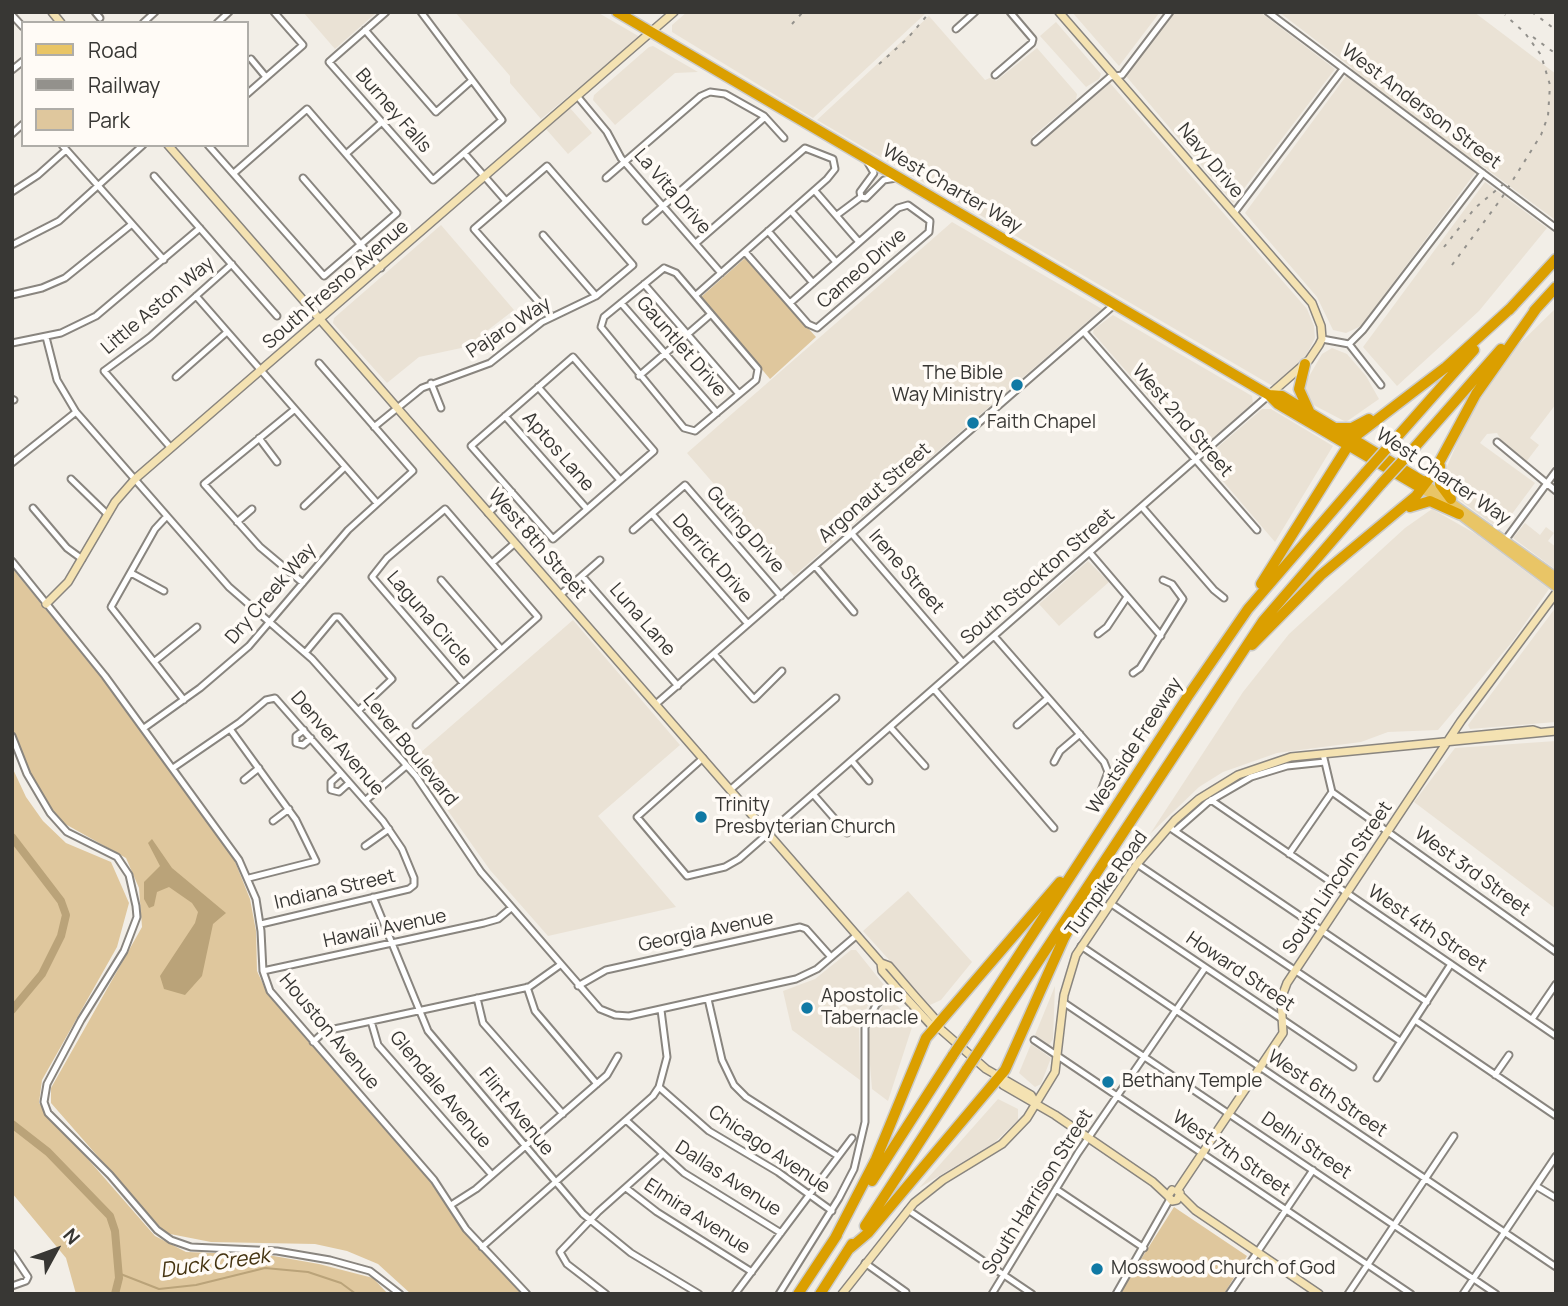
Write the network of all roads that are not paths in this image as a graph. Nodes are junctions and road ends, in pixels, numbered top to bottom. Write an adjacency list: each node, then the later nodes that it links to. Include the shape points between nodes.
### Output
1 (95, 12): 12 (street)
2 (274, 12): 20 (street, via 303,45)
3 (386, 12): 14 (street)
4 (421, 12): 21 (street)
5 (617, 12): 15 (highway, West Charter Way)
6 (674, 12): 15 (street, South Fresno Avenue)
7 (975, 12): 13 (street)
8 (1010, 12): 18 (street, via 1032,43)
9 (1059, 12): 19 (street, Navy Drive)
10 (1170, 12): 19 (street, via 1126,71)
11 (1268, 12): 17 (street, West Anderson Street)
12 (100, 19)
13 (956, 29)
14 (365, 30): 21 (street, via 436,112); 25 (street, Burney Falls, via 329,62)
15 (651, 32): 23 (street, South Fresno Avenue); 34 (highway, West Charter Way)
16 (251, 59): 20 (street)
17 (1343, 69): 37 (street, West Anderson Street); 50 (street)
18 (995, 75)
19 (1115, 75): 27 (street); 50 (street, Navy Drive)
20 (266, 77): 22 (street)
21 (471, 81): 32 (street, via 502,120)
22 (248, 93)
23 (578, 97): 35 (street, La Vita Drive, via 606,130); 39 (street, South Fresno Avenue)
24 (765, 117): 26 (street); 35 (street, via 725,94 710,92); 48 (street)
25 (382, 122): 32 (street, Burney Falls, via 433,180); 33 (street)
26 (784, 138)
27 (1035, 142)
28 (141, 147): 43 (street)
29 (170, 147): 84 (street, West 8th Street)
30 (210, 147): 36 (street)
31 (64, 148): 43 (street); 44 (street, via 37,175)
32 (464, 153): 39 (street)
33 (346, 154): 36 (street, via 307,110); 60 (street, via 397,213)
34 (867, 161): 42 (highway, West Charter Way); 46 (street, via 874,173)
35 (624, 162): 41 (street); 48 (street, La Vita Drive)
36 (234, 173): 60 (street, via 324,276)
37 (1483, 173): 55 (street, West Anderson Street); 91 (street)
38 (154, 176): 54 (street)
39 (485, 177): 47 (street); 67 (street, South Fresno Avenue)
40 (303, 178): 60 (street)
41 (606, 178)
42 (896, 178): 46 (street, via 884,180 866,198); 78 (highway, West Charter Way)
43 (98, 186): 53 (street); 61 (street, via 59,221)
44 (12, 191)
45 (815, 191): 49 (street); 51 (street); 59 (street, via 835,169 831,157 805,148)
46 (861, 197): 51 (street)
47 (506, 201): 75 (street, Pajaro Way, via 547,166 634,265); 83 (street, via 474,229)
48 (663, 206): 52 (street); 59 (street, La Vita Drive)
49 (791, 211): 56 (street); 65 (street)
50 (1234, 214): 89 (street, Navy Drive, via 1312,303)
51 (837, 215): 58 (street)
52 (646, 221)
53 (132, 224): 64 (street); 72 (street, via 65,278)
54 (200, 228): 64 (street); 66 (street)
55 (1556, 228)
56 (768, 231): 62 (street); 69 (street)
57 (543, 234): 75 (street)
58 (859, 242): 65 (street); 77 (street, Cameo Drive, via 903,205 928,217 931,224 929,232 820,327 814,328)
59 (696, 243): 68 (street, La Vita Drive)
60 (361, 244): 67 (street)
61 (12, 245)
62 (745, 252): 68 (street); 77 (street)
63 (1556, 259): 79 (highway, Westside Freeway)
64 (164, 260): 88 (street, via 96,316)
65 (836, 262): 69 (street)
66 (232, 264): 74 (street, Little Aston Way); 82 (street)
67 (381, 268): 84 (street, South Fresno Avenue)
68 (721, 273): 73 (street)
69 (813, 283): 77 (street)
70 (644, 284): 73 (street, via 660,270 670,270); 76 (street); 87 (street)
71 (1556, 287): 80 (highway, Westside Freeway)
72 (12, 295)
73 (696, 295): 81 (street)
74 (196, 296): 85 (street); 117 (street, Little Aston Way, via 104,371)
75 (596, 296): 83 (street, Pajaro Way)
76 (621, 303): 92 (street, Gauntlet Drive); 96 (street, via 601,322 602,332)
77 (790, 303)
78 (1115, 304): 86 (street, Argonaut Street); 102 (highway, West Charter Way)
79 (1513, 306): 106 (highway, via 1446,368); 172 (highway, Westside Freeway, bridge)
80 (1536, 309): 118 (highway, via 1476,394); 185 (highway, Westside Freeway, bridge, via 1263,621)
81 (711, 314): 87 (street); 101 (street, via 758,369 756,380)
82 (277, 316)
83 (551, 316): 98 (street, Pajaro Way, via 491,363)
84 (321, 320): 95 (street, South Fresno Avenue); 103 (street, West 8th Street)
85 (228, 332): 95 (street); 97 (street)
86 (1084, 332): 119 (street, West 2nd Street); 149 (street, Argonaut Street)
87 (687, 334): 92 (street); 101 (street)
88 (46, 337): 90 (street); 107 (street, Lever Boulevard, via 57,380)
89 (1322, 339): 91 (street); 94 (street, South Stockton Street)
90 (12, 343)
91 (1349, 344): 99 (street)
92 (666, 353): 96 (street); 108 (street, Gauntlet Drive)
93 (319, 363): 111 (street)
94 (1305, 364): 102 (street, South Stockton Street); 109 (highway, via 1301,397)
95 (261, 371): 105 (street); 117 (street, South Fresno Avenue)
96 (639, 376): 108 (street, via 689,432)
97 (176, 377)
98 (431, 383): 103 (street, Pajaro Way); 104 (street)
99 (1381, 386)
100 (538, 387): 110 (street); 127 (street); 127 (street, via 573,357 654,451)
101 (739, 394): 108 (street)
102 (1269, 395): 109 (highway, West Charter Way, via 1282,396); 113 (highway, West Charter Way); 119 (street, South Stockton Street)
103 (397, 407): 111 (street, Pajaro Way); 139 (street, West 8th Street)
104 (441, 408)
105 (295, 409): 114 (street); 122 (street)
106 (1388, 410): 112 (highway, via 1352,428); 115 (highway)
107 (76, 412): 121 (street); 126 (street, Lever Boulevard)
108 (717, 413)
109 (1312, 414): 112 (highway, West Charter Way)
110 (505, 416): 131 (street, via 471,446); 138 (street, Aptos Lane)
111 (374, 427): 133 (street, Dry Creek Way, via 413,471)
112 (1336, 428): 115 (highway, West Charter Way)
113 (1325, 432): 115 (highway, West Charter Way); 123 (highway, via 1336,450)
114 (258, 438): 120 (street); 145 (street, via 204,484)
115 (1351, 442): 123 (highway); 129 (highway, West Charter Way)
116 (1497, 442): 128 (street)
117 (171, 448): 126 (street, South Fresno Avenue)
118 (1442, 458): 129 (highway); 132 (highway, via 1438,479)
119 (1195, 460): 135 (street, South Stockton Street); 148 (street, West 2nd Street)
120 (276, 462)
121 (12, 463)
122 (345, 467): 133 (street); 134 (street)
123 (1334, 469): 172 (highway)
124 (1556, 471): 128 (street)
125 (71, 479): 140 (street)
126 (135, 479): 140 (street, South Fresno Avenue); 143 (street, Lever Boulevard)
127 (620, 480): 138 (street)
128 (1546, 483): 130 (street); 150 (street)
129 (1423, 485): 132 (main road, West Charter Way); 142 (main road, West Charter Way); 144 (highway)
130 (1556, 491)
131 (512, 492): 138 (street, via 552,539); 139 (street)
132 (1451, 499): 150 (main road, West Charter Way)
133 (377, 503): 163 (street, Dry Creek Way)
134 (304, 506)
135 (1142, 507): 152 (street, South Stockton Street); 170 (street)
136 (33, 508): 153 (street)
137 (252, 509): 145 (street)
138 (587, 509)
139 (488, 513): 151 (street, West 8th Street)
140 (107, 514): 153 (street, South Fresno Avenue)
141 (652, 514): 147 (street); 168 (street, Guting Drive, via 685,485); 175 (street, Derrick Drive)
142 (1459, 514): 144 (highway, via 1423,501); 146 (main road, West Charter Way)
143 (167, 516): 158 (street); 174 (street, Lever Boulevard, via 229,587)
144 (1389, 520): 185 (highway, via 1321,575)
145 (237, 522): 163 (street)
146 (1475, 526): 150 (main road); 164 (main road, West Charter Way)
147 (633, 530)
148 (1257, 530)
149 (852, 534): 157 (street, Argonaut Street); 184 (street, Irene Street)
150 (1506, 539): 160 (main road, West Charter Way)
151 (515, 543): 156 (street); 167 (street, West 8th Street)
152 (1090, 553): 169 (street); 178 (street, South Stockton Street)
153 (82, 559): 171 (street, South Fresno Avenue)
154 (600, 560): 159 (street)
155 (12, 561): 171 (street, Houston Avenue)
156 (492, 563): 180 (street, Laguna Circle, via 538,617); 188 (street, Laguna Circle, via 445,509 387,558 372,577)
157 (815, 566): 168 (street, Argonaut Street); 173 (street)
158 (131, 573): 165 (street); 183 (street, via 111,607)
159 (582, 576): 167 (street); 189 (street, Luna Lane)
160 (1556, 577)
161 (441, 580): 180 (street)
162 (1163, 580): 179 (street, via 1183,599)
163 (303, 583): 174 (street, Dry Creek Way)
164 (1556, 587)
165 (164, 591)
166 (1556, 593): 206 (street, South Lincoln Street)
167 (560, 595): 194 (street, West 8th Street)
168 (781, 596): 175 (street, Argonaut Street)
169 (1128, 597): 177 (street); 179 (street)
170 (1224, 598)
171 (46, 604): 199 (street, Houston Avenue)
172 (1248, 609): 235 (highway, Westside Freeway)
173 (854, 612)
174 (270, 623): 181 (street, Lever Boulevard); 193 (street, Dry Creek Way)
175 (748, 624): 182 (street, Argonaut Street)
176 (197, 627): 183 (street)
177 (1098, 634)
178 (994, 636): 184 (street, South Stockton Street); 192 (street)
179 (1161, 636): 187 (street)
180 (501, 649): 188 (street, Laguna Circle)
181 (305, 653): 195 (street, Lever Boulevard); 195 (street, via 339,617 392,679)
182 (714, 653): 186 (street, via 754,699); 189 (street, Argonaut Street)
183 (155, 661): 193 (street)
184 (963, 663): 190 (street, South Stockton Street)
185 (1229, 668): 237 (highway, Westside Freeway)
186 (782, 671)
187 (1133, 673)
188 (463, 682): 196 (street)
189 (678, 686): 194 (street, Argonaut Street)
190 (934, 689): 198 (street, South Stockton Street); 227 (street)
191 (836, 698): 219 (street)
192 (1048, 698): 197 (street); 203 (street)
193 (184, 700): 199 (street, Dry Creek Way)
194 (656, 705): 207 (street, West 8th Street)
195 (358, 711): 211 (street, Lever Boulevard)
196 (416, 725)
197 (1017, 725)
198 (890, 727): 209 (street, South Stockton Street); 212 (street)
199 (144, 728): 213 (street, Houston Avenue)
200 (230, 729): 201 (street, Denver Avenue, via 273,697); 213 (street, Denver Avenue); 214 (street)
201 (304, 730): 205 (street, Denver Avenue); 205 (street, via 296,736 296,743 303,745)
202 (1556, 731): 206 (street, Turnpike Road, via 1456,735)
203 (1080, 734): 210 (street); 222 (street, via 1108,772)
204 (12, 736): 336 (street, via 50,813 67,832 122,863 136,906 124,951 47,1084 44,1102 48,1113 171,1240 191,1247 277,1251 330,1260 370,1271)
205 (311, 738): 215 (street, Denver Avenue)
206 (1447, 740): 208 (street, Turnpike Road); 230 (street, South Lincoln Street)
207 (703, 758): 219 (street, West 8th Street); 231 (street, South Stockton Street, via 637,817 683,873 691,876 729,865)
208 (1324, 758): 220 (street); 224 (street, via 1262,773); 229 (street, Turnpike Road, via 1277,761 1238,775 1199,799)
209 (852, 761): 217 (street); 221 (street, South Stockton Street)
210 (1054, 762)
211 (406, 766): 223 (street); 243 (street, Lever Boulevard)
212 (925, 766)
213 (173, 768): 238 (street, Houston Avenue, via 232,848)
214 (259, 768): 216 (street); 225 (street)
215 (341, 773): 218 (street, Denver Avenue); 218 (street, via 331,782 331,790 339,792)
216 (244, 780)
217 (869, 780)
218 (349, 783): 223 (street, Denver Avenue)
219 (730, 790): 231 (street, West 8th Street)
220 (1332, 792): 230 (street, West 3rd Street); 234 (street)
221 (813, 794): 231 (street, South Stockton Street); 232 (street)
222 (1099, 796)
223 (366, 800): 228 (street, Denver Avenue)
224 (1211, 800): 229 (street); 234 (street, West 4th Street)
225 (289, 809): 226 (street); 238 (street, via 316,861)
226 (274, 821)
227 (1054, 828)
228 (389, 829): 233 (street); 239 (street, Denver Avenue)
229 (1172, 829): 236 (street, Turnpike Road); 245 (street)
230 (1389, 830): 240 (street, South Lincoln Street); 249 (street, West 3rd Street)
231 (768, 833): 246 (street, West 8th Street)
232 (847, 834)
233 (365, 846)
234 (1289, 854): 240 (street, West 4th Street)
235 (1080, 861): 274 (highway); 322 (highway, Westside Freeway, bridge)
236 (1138, 864): 242 (street, Turnpike Road); 255 (street)
237 (1098, 870): 286 (highway); 325 (highway, Westside Freeway, bridge)
238 (248, 878): 244 (street, Houston Avenue)
239 (415, 883): 241 (street, Indiana Street, via 409,889)
240 (1347, 893): 245 (street, South Lincoln Street); 252 (street, West 4th Street)
241 (373, 897): 244 (street, Indiana Street); 247 (street, Flint Avenue)
242 (1110, 903): 248 (street, Turnpike Road); 254 (street, Howard Street)
243 (510, 908): 247 (street, Hawaii Avenue, via 496,920); 253 (street, Lever Boulevard)
244 (261, 923): 256 (street, Houston Avenue)
245 (1322, 931): 255 (street, South Lincoln Street); 266 (street)
246 (857, 935): 250 (street, Lever Boulevard); 251 (street, West 8th Street)
247 (392, 943): 256 (street, Hawaii Avenue); 267 (street, Flint Avenue)
248 (1081, 947): 265 (street, Turnpike Road); 269 (street, West 6th Street)
249 (1556, 953)
250 (831, 957): 259 (street, Georgia Avenue, via 800,927 606,970); 264 (street, Lever Boulevard, via 796,979)
251 (881, 963): 257 (street, West 8th Street); 261 (street, West 8th Street)
252 (1451, 964): 266 (street); 271 (street, West 4th Street)
253 (560, 965): 259 (street, Lever Boulevard); 260 (street)
254 (1205, 968): 269 (street, South Harrison Street); 270 (street, Howard Street)
255 (1295, 970): 270 (street, South Lincoln Street, via 1282,992); 277 (street)
256 (262, 971): 278 (street, Houston Avenue, via 273,995)
257 (893, 971): 261 (street); 262 (street, West 8th Street)
258 (1556, 984): 271 (street)
259 (578, 986): 268 (street, Lever Boulevard, via 596,1006 615,1015)
260 (527, 987): 263 (street); 288 (street, via 535,1012)
261 (896, 987): 262 (street); 274 (street, West 8th Street); 315 (street, via 876,1005 865,1027 864,1133 854,1169)
262 (914, 993): 274 (street, West 8th Street)
263 (477, 998): 267 (street); 292 (street, via 483,1023)
264 (708, 999): 268 (street, Lever Boulevard); 302 (street, via 722,1060 734,1085)
265 (1063, 1002): 281 (street, Turnpike Road); 282 (street, Delhi Street)
266 (1426, 1002): 272 (street)
267 (419, 1010): 273 (street); 299 (street, Flint Avenue, via 428,1031)
268 (661, 1010): 289 (street, via 667,1051)
269 (1176, 1011): 282 (street, South Harrison Street); 284 (street, West 6th Street)
270 (1282, 1019): 283 (street, Howard Street); 284 (street, South Lincoln Street, via 1283,1033)
271 (1532, 1019): 275 (street, West 4th Street)
272 (1415, 1020): 277 (street); 285 (street)
273 (371, 1021): 278 (street, via 325,1031); 305 (street, Glendale Avenue, via 378,1045)
274 (938, 1027): 286 (street, West 8th Street); 322 (highway, via 922,1048 876,1159)
275 (1556, 1036)
276 (1034, 1040): 281 (street, West 7th Street)
277 (1400, 1041): 287 (street)
278 (313, 1042): 314 (street, Houston Avenue)
279 (1509, 1055): 285 (street)
280 (618, 1056): 288 (street)
281 (1058, 1056): 290 (street, West 7th Street); 291 (street, Turnpike Road, via 1052,1081)
282 (1145, 1057): 290 (street, South Harrison Street); 293 (street, Delhi Street)
283 (1353, 1067)
284 (1260, 1068): 293 (street, South Lincoln Street); 306 (street, West 6th Street)
285 (1495, 1075): 294 (street)
286 (999, 1077): 291 (street, West 8th Street); 325 (highway, via 868,1233)
287 (1377, 1077)
288 (597, 1084): 292 (street)
289 (659, 1087): 295 (street); 311 (street, Chicago Avenue, via 709,1131)
290 (1118, 1097): 298 (street, South Harrison Street); 300 (street, West 7th Street)
291 (1037, 1103): 298 (street, West 8th Street); 316 (street, Turnpike Road, via 1012,1135 934,1186)
292 (563, 1114): 299 (street)
293 (1229, 1114): 300 (street, South Lincoln Street); 304 (street, Delhi Street)
294 (1556, 1116)
295 (628, 1121): 301 (street, Dallas Avenue); 307 (street)
296 (1454, 1136): 306 (street)
297 (852, 1138): 302 (street)
298 (1089, 1139): 310 (street, South Harrison Street); 312 (street, West 8th Street)
299 (527, 1144): 305 (street); 307 (street, Flint Avenue)
300 (1203, 1153): 312 (street, South Lincoln Street); 317 (street, West 7th Street)
301 (663, 1155): 309 (street); 320 (street, Dallas Avenue)
302 (838, 1156): 311 (street)
303 (1556, 1156): 308 (street)
304 (1313, 1170): 317 (street); 319 (street, Delhi Street)
305 (492, 1175): 314 (street)
306 (1424, 1179): 319 (street); 321 (street, West 6th Street)
307 (555, 1184): 318 (street, Flint Avenue); 323 (street)
308 (1536, 1186): 313 (street); 321 (street)
309 (626, 1188): 318 (street); 331 (street, Elmira Avenue)
310 (1056, 1189): 324 (street); 332 (street, South Harrison Street)
311 (809, 1195): 315 (street, Chicago Avenue); 320 (street)
312 (1174, 1196): 324 (street, South Lincoln Street); 326 (street, West 8th Street)
313 (1556, 1198)
314 (451, 1205): 323 (street, Houston Avenue)
315 (832, 1210): 341 (street)
316 (908, 1210): 328 (street, Turnpike Road); 332 (street)
317 (1287, 1210): 326 (street); 329 (street, West 7th Street)
318 (590, 1220): 338 (street, via 560,1255); 339 (street, Flint Avenue, via 631,1253)
319 (1394, 1225): 329 (street); 333 (street, Delhi Street)
320 (781, 1233): 331 (street)
321 (1504, 1233): 330 (street, West 6th Street); 333 (street)
322 (835, 1238): 342 (highway, Westside Freeway)
323 (482, 1247): 337 (street, Houston Avenue)
324 (1144, 1248): 347 (street, South Lincoln Street)
325 (848, 1250): 343 (highway, Westside Freeway)
326 (1258, 1252): 348 (street); 349 (street, West 8th Street)
327 (12, 1253): 334 (street, via 28,1277)
328 (865, 1264): 335 (street); 344 (street, Turnpike Road)
329 (1367, 1264): 350 (street); 351 (street, West 7th Street)
330 (1556, 1268)
331 (752, 1272): 340 (street)
332 (1004, 1275): 345 (street, South Harrison Street); 346 (street)
333 (1473, 1278): 352 (street); 353 (street, Delhi Street)
334 (12, 1286)
335 (906, 1292)
336 (400, 1294)
337 (527, 1294)
338 (607, 1294)
339 (699, 1294)
340 (736, 1294)
341 (779, 1294)
342 (798, 1294)
343 (820, 1294)
344 (842, 1294)
345 (992, 1294)
346 (1032, 1294)
347 (1116, 1294)
348 (1229, 1294)
349 (1319, 1294)
350 (1348, 1294)
351 (1411, 1294)
352 (1463, 1294)
353 (1496, 1294)

